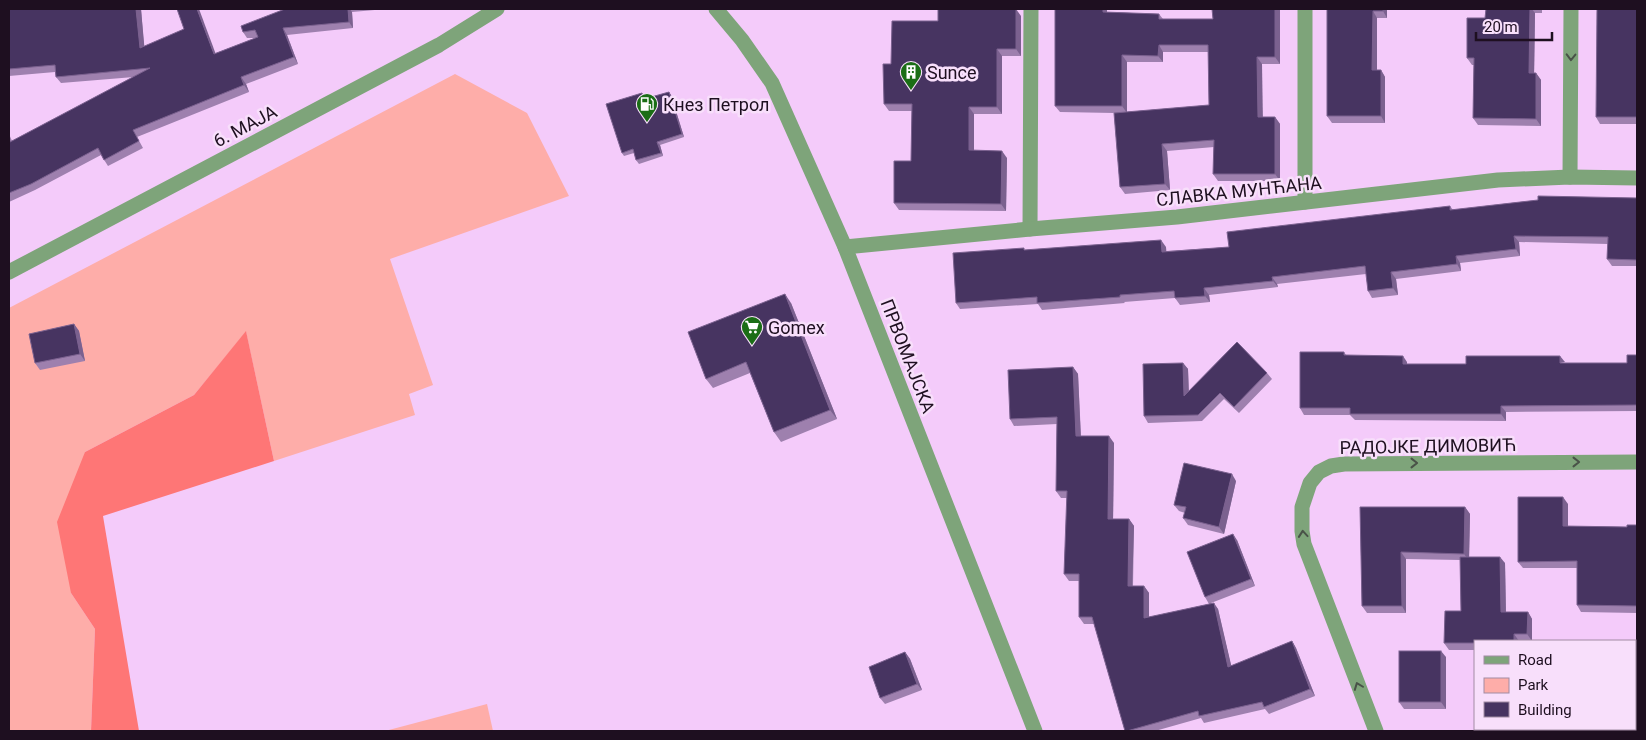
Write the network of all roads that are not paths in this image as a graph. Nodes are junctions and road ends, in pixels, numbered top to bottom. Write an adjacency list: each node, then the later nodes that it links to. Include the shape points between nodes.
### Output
1 (497, 9): 11 (street, 6. МАЈА, via 439,45)
2 (716, 9): 10 (street, ПРВОМАЈСКА, via 772,83)
3 (1031, 9): 9 (street)
4 (1305, 9): 8 (street)
5 (1571, 9): 6 (street, one-way to 6)
6 (1570, 177): 7 (street, СЛАВКА МУНЋАНА); 8 (street, СЛАВКА МУНЋАНА, via 1498,180)
7 (1637, 178)
8 (1305, 202): 9 (street, СЛАВКА МУНЋАНА)
9 (1030, 229): 10 (street, СЛАВКА МУНЋАНА)
10 (844, 247): 13 (street, ПРВОМАЈСКА)
11 (9, 272)
12 (1637, 462): 14 (street, РАДОЈКЕ ДИМОВИЋ, one-way to 12, via 1304,544 1302,507 1310,483 1318,472 1344,464)
13 (1035, 731)
14 (1376, 731)

